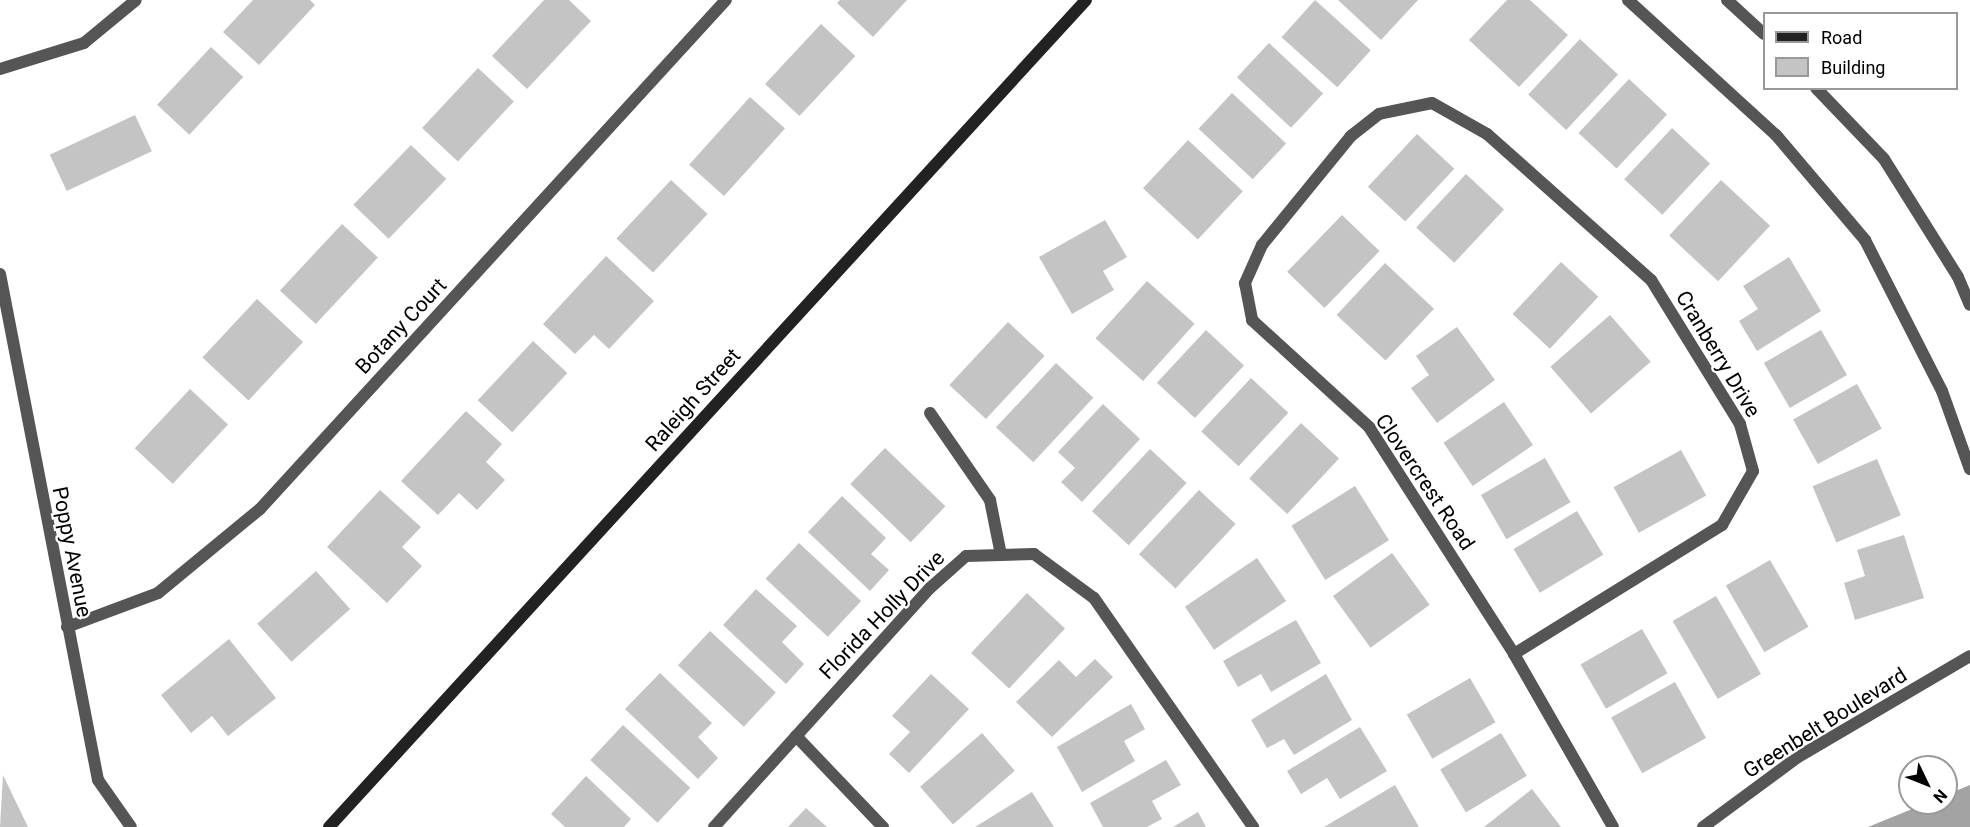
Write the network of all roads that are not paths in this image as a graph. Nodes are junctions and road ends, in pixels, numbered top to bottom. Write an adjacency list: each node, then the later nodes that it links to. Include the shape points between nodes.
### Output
1 (136, 0): 7 (street, via 84,43)
2 (726, 0): 15 (street, Botany Court, via 260,508 158,593)
3 (1086, 0): 20 (street, Raleigh Street)
4 (1628, 0): 13 (street, via 1776,135 1865,240 1942,391)
5 (1727, 0): 6 (street)
6 (1763, 33)
7 (0, 69)
8 (1818, 90): 11 (street, via 1884,159 1958,277)
9 (1487, 134): 16 (street, Cranberry Drive, via 1651,280 1740,424 1753,471 1722,525); 16 (street, Clovercrest Road, via 1432,103 1379,114 1352,136 1262,245 1245,283 1252,320 1369,427)
10 (0, 274): 15 (street, Poppy Avenue)
11 (1970, 304)
12 (930, 413): 14 (street, via 990,500)
13 (1970, 469)
14 (1001, 555): 18 (street, Florida Holly Drive, via 966,556 930,588); 23 (street, Florida Holly Drive, via 1034,554 1094,598)
15 (67, 627): 19 (street, Poppy Avenue, via 98,780)
16 (1514, 654): 24 (street, Clovercrest Road)
17 (1970, 656): 25 (street, Greenbelt Boulevard, via 1798,757)
18 (796, 736): 21 (street, Florida Holly Drive); 22 (street)
19 (131, 827)
20 (329, 827)
21 (714, 827)
22 (883, 827)
23 (1253, 827)
24 (1612, 827)
25 (1703, 827)

